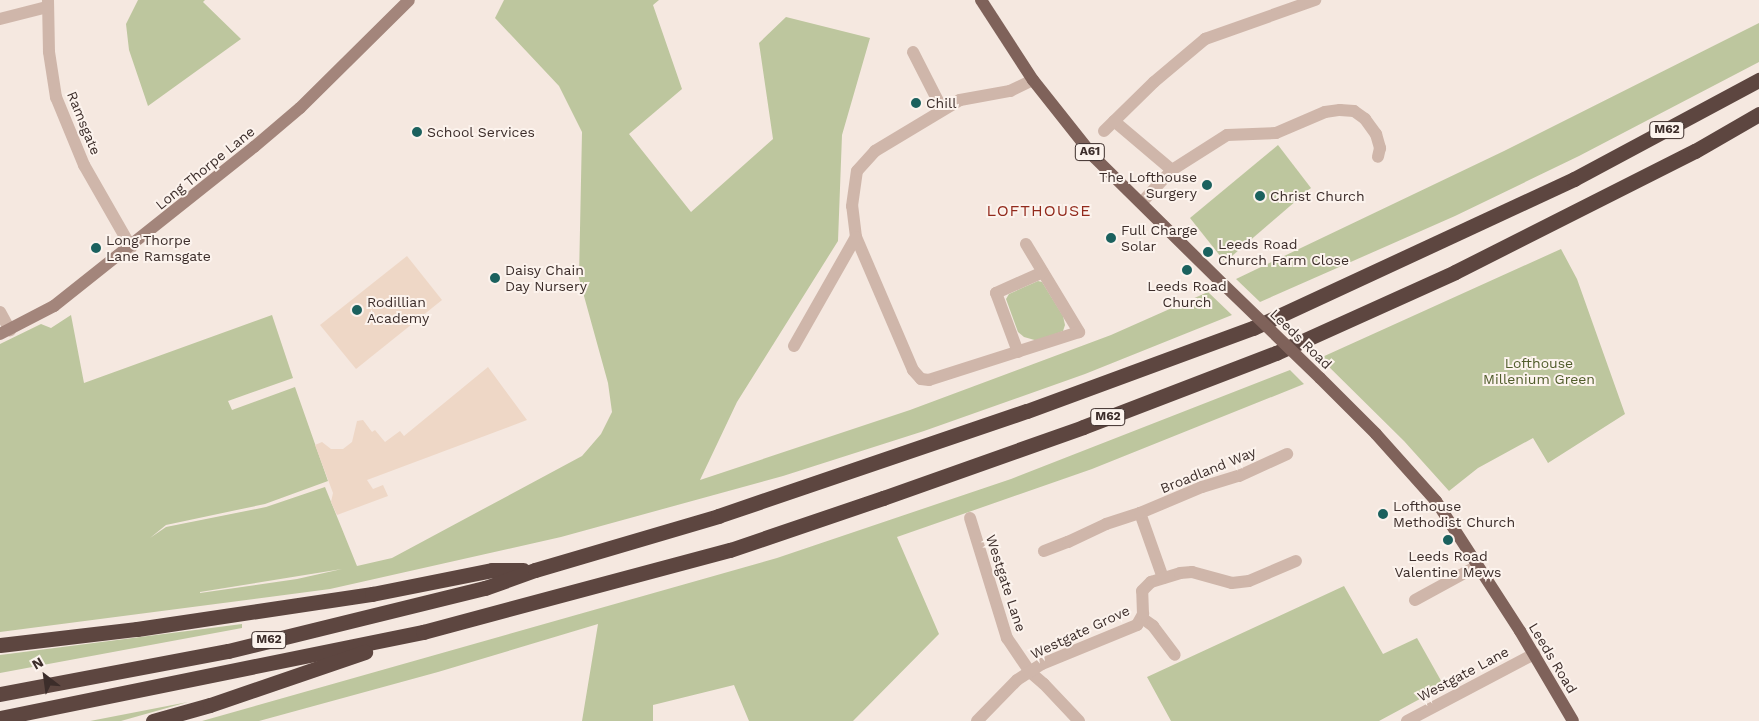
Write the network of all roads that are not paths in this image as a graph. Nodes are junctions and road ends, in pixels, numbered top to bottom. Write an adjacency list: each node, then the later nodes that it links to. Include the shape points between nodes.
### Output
1 (409, 0): 18 (main road, Long Thorpe Lane, via 300,108)
2 (981, 0): 7 (main road, Leeds Road / A61)
3 (48, 4): 5 (street); 18 (street, Ramsgate, via 49,52 56,97 84,165)
4 (1318, 4): 11 (street, via 1205,38)
5 (0, 19)
6 (913, 52): 9 (street)
7 (1033, 80): 9 (street, via 1010,91 960,100); 15 (main road, Leeds Road / A61, via 1094,157)
8 (1759, 80): 30 (highway, M62, via 1574,179 1253,328 1027,411 727,513)
9 (942, 109): 16 (street, via 875,151 856,170 852,206)
10 (1759, 114): 34 (highway, M62, via 1695,151 1455,272 1276,354 1082,427 730,550)
11 (1114, 120): 12 (street); 14 (street)
12 (1104, 130)
13 (1378, 157): 14 (street, via 1380,148 1376,134 1366,119 1354,111 1340,110 1325,112 1276,133 1227,135)
14 (1172, 170): 15 (street)
15 (1141, 203): 29 (main road, Leeds Road / A61, bridge, via 1376,434 1436,501)
16 (856, 237): 22 (street); 23 (street, via 917,377 929,380)
17 (1026, 244): 19 (street)
18 (130, 247): 21 (main road, Long Thorpe Lane, via 54,306)
19 (1043, 272): 23 (street, via 996,293); 23 (street, via 1079,332)
20 (0, 312): 21 (street)
21 (5, 332)
22 (794, 346)
23 (1018, 352)
24 (1287, 454): 25 (street, Broadland Way, via 1239,476 1202,487)
25 (1140, 513): 27 (street, Broadland Way); 31 (street)
26 (970, 518): 38 (street, Westgate Lane, via 1007,638)
27 (1044, 551)
28 (1296, 561): 31 (street, Westgate Grove, via 1249,581 1232,582 1192,572)
29 (1477, 566): 32 (street); 36 (main road, Leeds Road / A61)
30 (534, 570): 35 (highway, via 492,570 362,596); 39 (highway, M62, via 485,588 228,650)
31 (1164, 578): 33 (street, Westgate Grove, via 1147,584 1142,591)
32 (1416, 600)
33 (1142, 618): 37 (street, Westgate Grove, via 1153,626); 38 (street, Westgate Grove, via 1133,627 1058,655)
34 (423, 632): 40 (highway, M62); 41 (highway, M62, via 210,705)
35 (0, 645)
36 (1534, 654): 44 (street, Westgate Lane); 45 (main road, Leeds Road / A61)
37 (1175, 655)
38 (1030, 672): 42 (street, Westgate Grove, via 1017,680); 43 (street, Westgate Lane)
39 (0, 694)
40 (0, 718)
41 (153, 721)
42 (977, 721)
43 (1079, 721)
44 (1407, 721)
45 (1573, 721)

